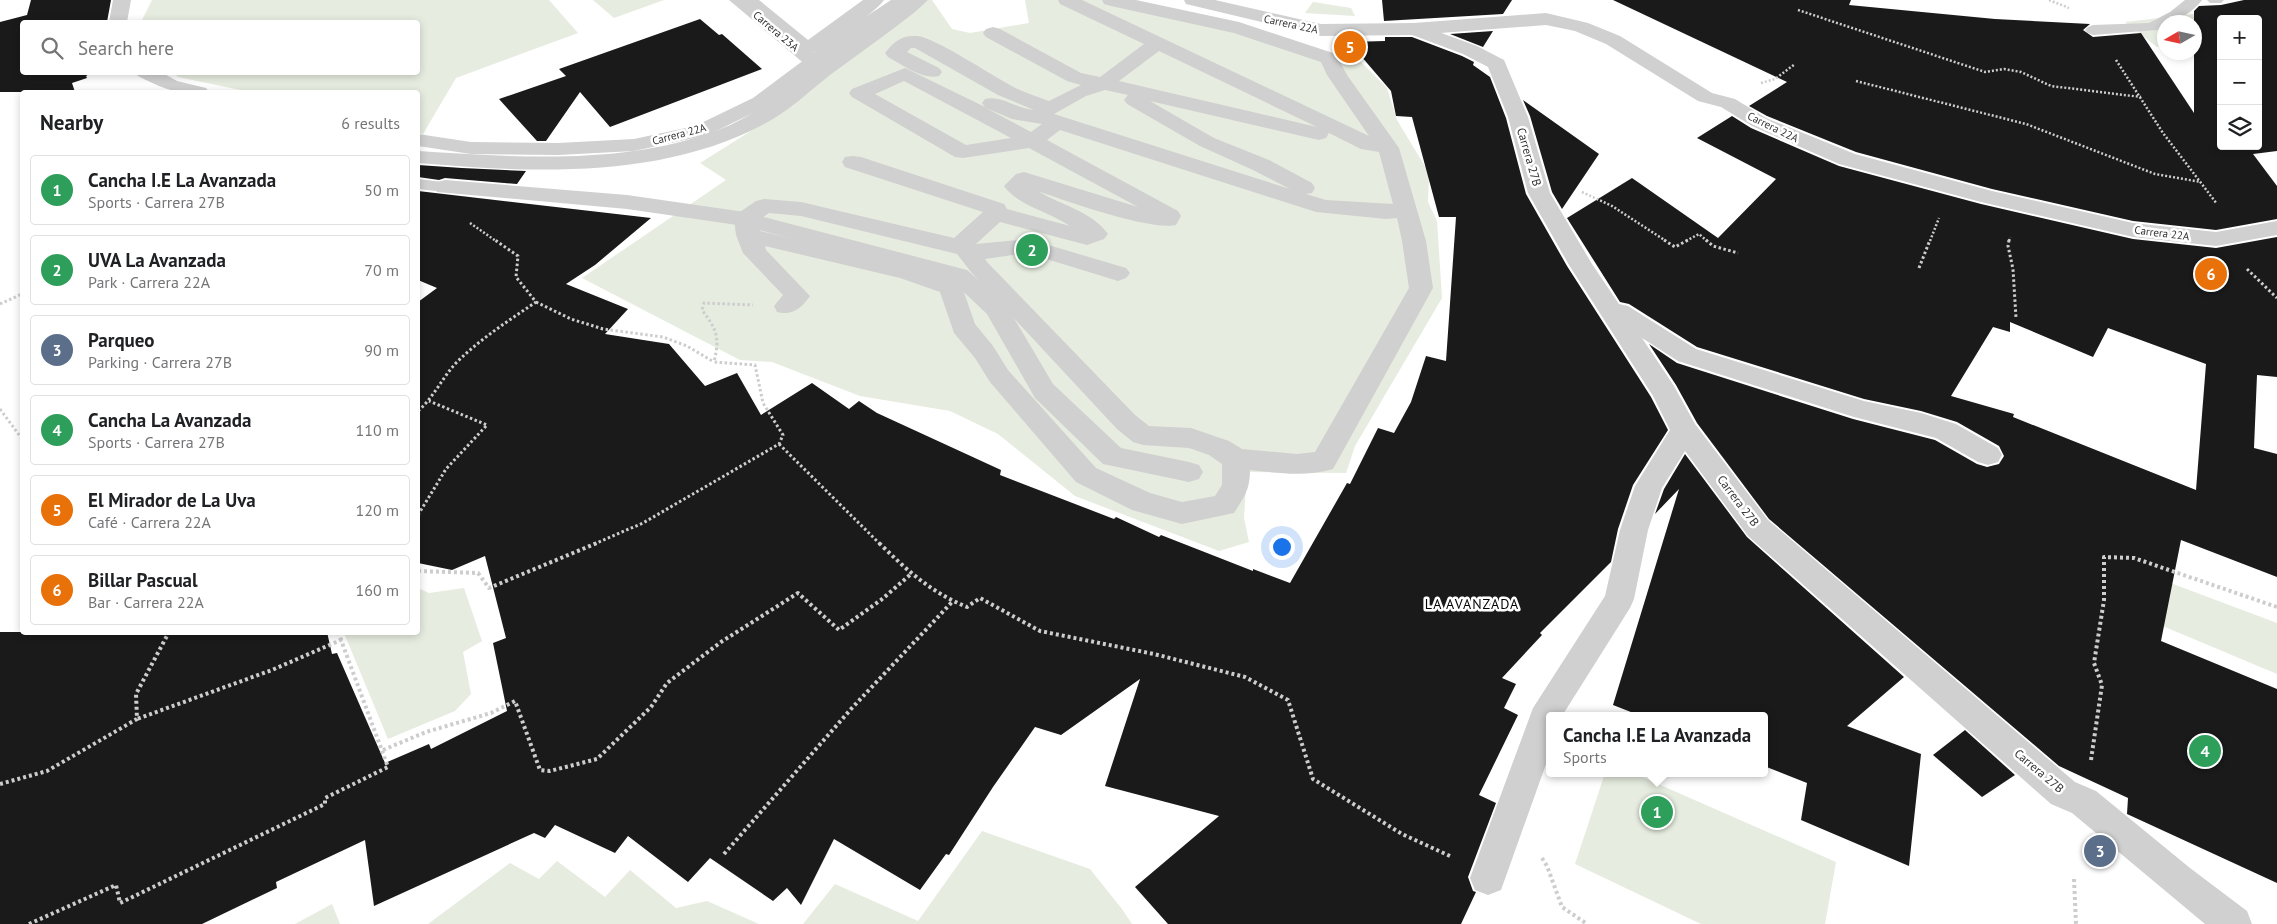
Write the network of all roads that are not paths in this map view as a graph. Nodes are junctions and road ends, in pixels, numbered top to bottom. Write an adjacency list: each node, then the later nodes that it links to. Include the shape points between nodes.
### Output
1 (122, 0): 11 (street)
2 (738, 0): 17 (street, Carrera 23A)
3 (748, 0): 15 (street, via 800,44 809,48)
4 (875, 0): 15 (street)
5 (903, 0): 15 (street, Carrera 22A)
6 (920, 0): 25 (street, via 765,115 722,135 680,149 613,160)
7 (1067, 0): 16 (street)
8 (1111, 0): 24 (street, via 1239,28 1329,58)
9 (1193, 0): 12 (street, Carrera 22A, via 1321,30)
10 (2194, 0): 13 (lane, via 2152,27)
11 (118, 20)
12 (1414, 29): 33 (street, Carrera 22A, via 1546,19 1581,27 1613,40 1705,97 1728,103 1759,122 1847,158 2018,204 2134,230 2216,239); 37 (street, Carrera 27B, via 1498,64 1518,117 1539,193)
13 (2093, 30)
14 (993, 33): 19 (street, via 1074,76)
15 (831, 42): 17 (street, Carrera 22A)
16 (1157, 44): 19 (street); 24 (street)
17 (814, 62): 22 (street, Carrera 22A, via 760,102 700,131 634,145 558,149 481,148)
18 (151, 75): 20 (street)
19 (1103, 84): 21 (street, via 1079,92 1051,109 1005,91 919,42 906,42 895,53 1019,115 1040,116); 24 (street); 29 (street, via 1159,112 1207,142 1261,165 1307,190)
20 (178, 89)
21 (1057, 123): 23 (street); 29 (street)
22 (420, 140)
23 (1033, 141): 23 (street, via 905,74 859,93 963,152); 31 (street, via 1170,216 1168,220 1067,195 1024,179 1016,186 1096,234 1087,238)
24 (1378, 146): 30 (street)
25 (420, 157)
26 (853, 162): 31 (street, via 996,209)
27 (420, 184): 28 (lane)
28 (446, 187): 32 (street, via 627,202)
29 (1324, 207): 30 (street, via 1386,212)
30 (1406, 210): 40 (street, via 1421,288 1322,462 1297,464)
31 (994, 213): 34 (street)
32 (747, 227): 34 (street, via 764,206 801,209); 36 (street, via 755,253 798,296); 40 (street, via 951,287 963,328 1039,423 1086,474 1142,502 1182,514 1224,504 1236,486); 41 (street, via 959,275 996,309 1044,391 1113,457)
33 (2277, 228)
34 (962, 248): 35 (street, via 980,252 1028,246); 40 (street, via 1126,422 1143,435 1192,438 1219,448)
35 (1118, 273)
36 (786, 306)
37 (1609, 306): 38 (street, Carrera 27B, via 1665,393); 39 (street, via 1687,355 1863,410 1946,431)
38 (1684, 430): 42 (street, via 1649,486 1634,530 1619,599); 45 (street, Carrera 27B, via 1758,528 2063,792 2084,802)
39 (1988, 455)
40 (1236, 459)
41 (1189, 472)
42 (1548, 712)
43 (1546, 717): 44 (street)
44 (1488, 878)
45 (2234, 924)

